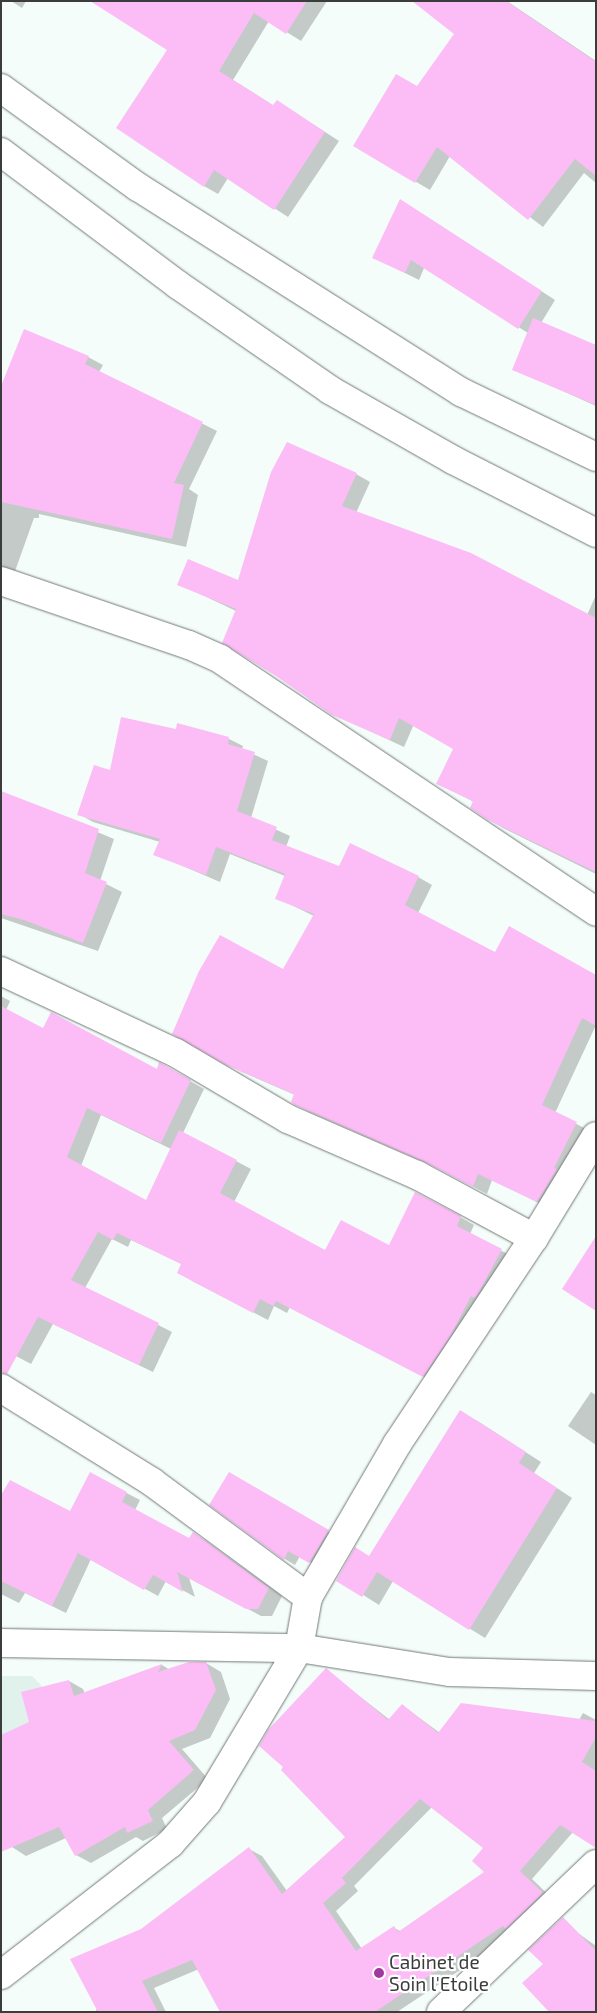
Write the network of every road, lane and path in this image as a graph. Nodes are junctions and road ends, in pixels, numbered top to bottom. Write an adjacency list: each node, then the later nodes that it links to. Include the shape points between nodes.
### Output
1 (1, 88): 3 (street, via 138,187 461,392)
2 (1, 152): 4 (street, via 178,285 330,390 452,460)
3 (596, 457)
4 (596, 533)
5 (1, 581): 6 (street, via 180,642 220,659)
6 (596, 912)
7 (1, 971): 9 (street, via 176,1053 288,1119 418,1175)
8 (596, 1136): 9 (street)
9 (534, 1238): 11 (street, via 433,1385)
10 (1, 1388): 11 (street, via 152,1482)
11 (308, 1597): 13 (street)
12 (1, 1643): 13 (street)
13 (299, 1648): 14 (street, via 448,1672); 16 (street, via 207,1802 176,1838)
14 (596, 1676)
15 (596, 1864): 17 (street)
16 (1, 1974)
17 (441, 2012)

